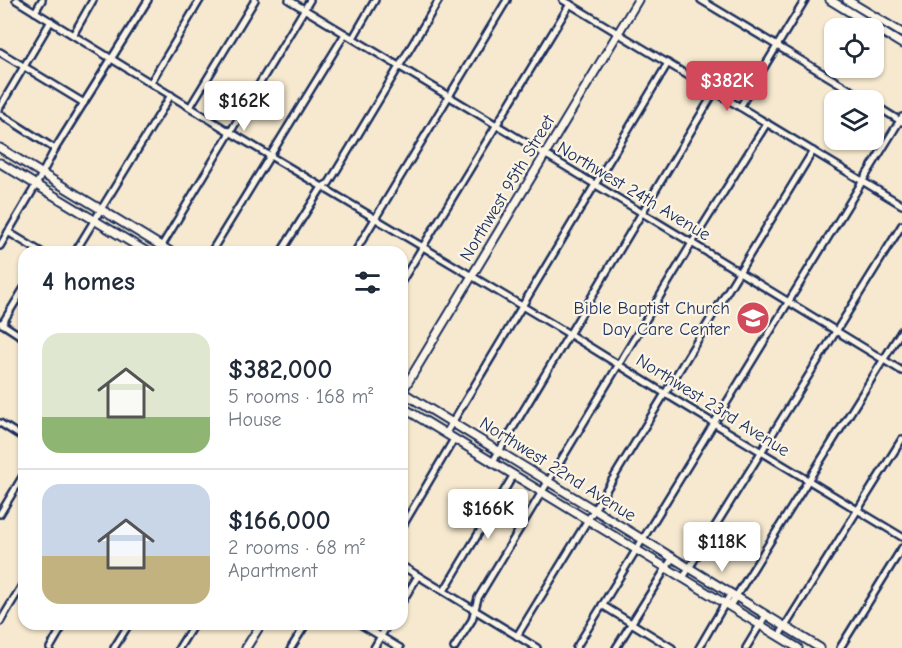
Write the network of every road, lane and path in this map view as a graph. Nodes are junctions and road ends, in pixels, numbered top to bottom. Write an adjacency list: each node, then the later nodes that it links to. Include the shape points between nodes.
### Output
1 (16, 0): 21 (street, Northwest 23rd Avenue)
2 (42, 0): 21 (street)
3 (93, 0): 26 (street)
4 (148, 0): 31 (street)
5 (200, 0): 35 (street)
6 (255, 0): 42 (street)
7 (289, 0): 20 (street, Northwest 24th Avenue)
8 (310, 0): 20 (street)
9 (375, 0): 27 (street)
10 (439, 0): 34 (street)
11 (507, 0): 38 (street)
12 (563, 0): 19 (street)
13 (638, 0): 23 (main road, Northwest 95th Street)
14 (701, 0): 29 (street)
15 (805, 0): 29 (street)
16 (830, 0): 18 (main road)
17 (847, 0): 24 (main road)
18 (839, 2): 28 (main road)
19 (570, 4): 23 (street); 48 (street)
20 (304, 9): 25 (street, Northwest 24th Avenue); 49 (street)
21 (35, 12): 22 (street, Northwest 23rd Avenue)
22 (51, 21): 26 (street, Northwest 23rd Avenue); 33 (street)
23 (619, 32): 32 (street); 54 (main road, Northwest 95th Street)
24 (902, 33)
25 (345, 34): 27 (street, Northwest 24th Avenue); 53 (street)
26 (73, 35): 31 (street, Northwest 23rd Avenue)
27 (353, 38): 34 (street, Northwest 24th Avenue)
28 (902, 44)
29 (778, 46): 36 (street); 43 (street)
30 (0, 52): 33 (street)
31 (112, 58): 35 (street, Northwest 23rd Avenue); 40 (street)
32 (668, 63): 37 (street); 59 (street)
33 (24, 66): 40 (street); 41 (street)
34 (400, 66): 38 (street, Northwest 24th Avenue); 60 (street, via 329,183)
35 (151, 82): 39 (street, Northwest 23rd Avenue)
36 (851, 90)
37 (715, 91): 43 (street); 63 (street)
38 (450, 94): 48 (street, Northwest 24th Avenue); 64 (street)
39 (171, 95): 42 (street, Northwest 23rd Avenue); 62 (street)
40 (84, 103): 51 (street)
41 (0, 107)
42 (190, 107): 49 (street, Northwest 23rd Avenue)
43 (740, 107): 47 (street)
44 (884, 110): 46 (street)
45 (0, 114): 51 (street)
46 (901, 120): 57 (street)
47 (767, 123): 52 (street); 68 (street)
48 (497, 124): 54 (street, Northwest 24th Avenue); 78 (street)
49 (230, 132): 53 (street, Northwest 23rd Avenue); 74 (street)
50 (0, 148): 56 (main road)
51 (55, 149): 56 (street)
52 (813, 151): 57 (street); 80 (street)
53 (271, 155): 60 (street, Northwest 23rd Avenue); 75 (street)
54 (545, 155): 59 (street, Northwest 24th Avenue); 81 (main road, Northwest 95th Street)
55 (0, 163): 58 (main road)
56 (41, 173): 58 (street); 62 (main road)
57 (863, 181): 61 (street); 83 (street)
58 (36, 185): 65 (main road); 67 (street)
59 (594, 185): 63 (street, Northwest 24th Avenue); 84 (street)
60 (322, 187): 64 (street, Northwest 23rd Avenue); 76 (street)
61 (902, 205)
62 (101, 209): 65 (street); 73 (main road)
63 (643, 214): 68 (street, Northwest 24th Avenue); 89 (street)
64 (376, 218): 77 (street); 78 (street, Northwest 23rd Avenue)
65 (94, 220): 71 (street); 72 (main road)
66 (902, 225): 87 (street)
67 (8, 232): 69 (street); 70 (street)
68 (692, 243): 80 (street, Northwest 24th Avenue); 91 (street)
69 (0, 246)
70 (32, 246)
71 (79, 246)
72 (137, 246)
73 (156, 246)
74 (162, 246)
75 (215, 246)
76 (285, 246)
77 (359, 246)
78 (423, 247): 79 (street); 81 (street, Northwest 23rd Avenue)
79 (408, 271)
80 (738, 271): 83 (street, Northwest 24th Avenue); 94 (street)
81 (471, 276): 84 (street, Northwest 23rd Avenue); 93 (main road, Northwest 95th Street)
82 (18, 297): 85 (street)
83 (789, 302): 87 (street, Northwest 24th Avenue); 99 (street)
84 (523, 307): 89 (street, Northwest 23rd Avenue); 97 (street)
85 (1, 323): 88 (street)
86 (902, 330): 90 (street)
87 (837, 332): 90 (street, Northwest 24th Avenue); 105 (street)
88 (18, 334)
89 (569, 334): 91 (street, Northwest 23rd Avenue); 104 (street)
90 (884, 360): 92 (street, Northwest 24th Avenue); 108 (street)
91 (618, 363): 94 (street, Northwest 23rd Avenue); 109 (street)
92 (902, 371)
93 (408, 382)
94 (664, 393): 99 (street, Northwest 23rd Avenue); 112 (street)
95 (408, 396): 97 (main road, Northwest 22nd Avenue)
96 (408, 410): 100 (main road, Northwest 22nd Avenue)
97 (452, 422): 100 (street); 104 (main road, Northwest 22nd Avenue)
98 (0, 423): 101 (street)
99 (714, 423): 105 (street, Northwest 23rd Avenue); 118 (street)
100 (446, 433): 102 (main road, Northwest 22nd Avenue)
101 (18, 434)
102 (454, 438): 106 (main road, Northwest 22nd Avenue); 115 (street)
103 (902, 439): 113 (street)
104 (500, 450): 106 (street); 109 (main road, Northwest 22nd Avenue)
105 (762, 452): 108 (street, Northwest 23rd Avenue); 122 (street)
106 (492, 463): 107 (main road, Northwest 22nd Avenue)
107 (513, 476): 111 (main road, Northwest 22nd Avenue); 127 (street)
108 (808, 480): 113 (street, Northwest 23rd Avenue); 130 (street)
109 (548, 481): 111 (street); 112 (main road, Northwest 22nd Avenue)
110 (18, 484): 114 (street)
111 (541, 492): 116 (main road, Northwest 22nd Avenue); 133 (street, via 478,598)
112 (595, 509): 116 (street); 118 (main road, Northwest 22nd Avenue)
113 (858, 511): 117 (street, Northwest 23rd Avenue); 138 (street)
114 (0, 514)
115 (408, 516)
116 (588, 521): 120 (main road, Northwest 22nd Avenue); 147 (street)
117 (902, 537)
118 (643, 539): 120 (street); 121 (main road, Northwest 22nd Avenue)
119 (902, 548): 165 (street)
120 (636, 550): 123 (main road, Northwest 22nd Avenue); 131 (street)
121 (673, 557): 122 (main road, Northwest 22nd Avenue); 123 (street)
122 (690, 567): 126 (street); 130 (main road, Northwest 22nd Avenue)
123 (666, 568): 126 (main road, Northwest 22nd Avenue); 136 (street)
124 (408, 570): 125 (street)
125 (418, 576): 127 (street); 129 (street)
126 (683, 578): 132 (main road, Northwest 22nd Avenue)
127 (444, 591): 133 (street)
128 (18, 592): 135 (street)
129 (408, 592)
130 (734, 595): 132 (street); 134 (main road, Northwest 22nd Avenue)
131 (602, 605): 136 (street); 158 (street)
132 (727, 605): 137 (main road, Northwest 22nd Avenue); 161 (street)
133 (475, 610): 147 (street); 156 (street)
134 (766, 615): 137 (street); 138 (main road, Northwest 22nd Avenue)
135 (0, 622)
136 (631, 623): 159 (street); 160 (street)
137 (760, 625): 148 (main road, Northwest 22nd Avenue); 162 (street)
138 (785, 626): 148 (street); 164 (main road, Northwest 22nd Avenue)
139 (60, 630): 150 (street)
140 (125, 630): 151 (street)
141 (190, 630): 152 (street)
142 (258, 630): 149 (main road)
143 (302, 630): 153 (street)
144 (370, 630): 146 (street)
145 (384, 630): 146 (street)
146 (381, 636): 154 (street); 155 (street)
147 (517, 636): 157 (street)
148 (779, 636): 163 (main road, Northwest 22nd Avenue)
149 (250, 647)
150 (50, 648)
151 (114, 648)
152 (179, 648)
153 (291, 648)
154 (374, 648)
155 (400, 648)
156 (454, 648)
157 (536, 648)
158 (576, 648)
159 (616, 648)
160 (672, 648)
161 (699, 648)
162 (746, 648)
163 (798, 648)
164 (820, 648)
165 (840, 648)

